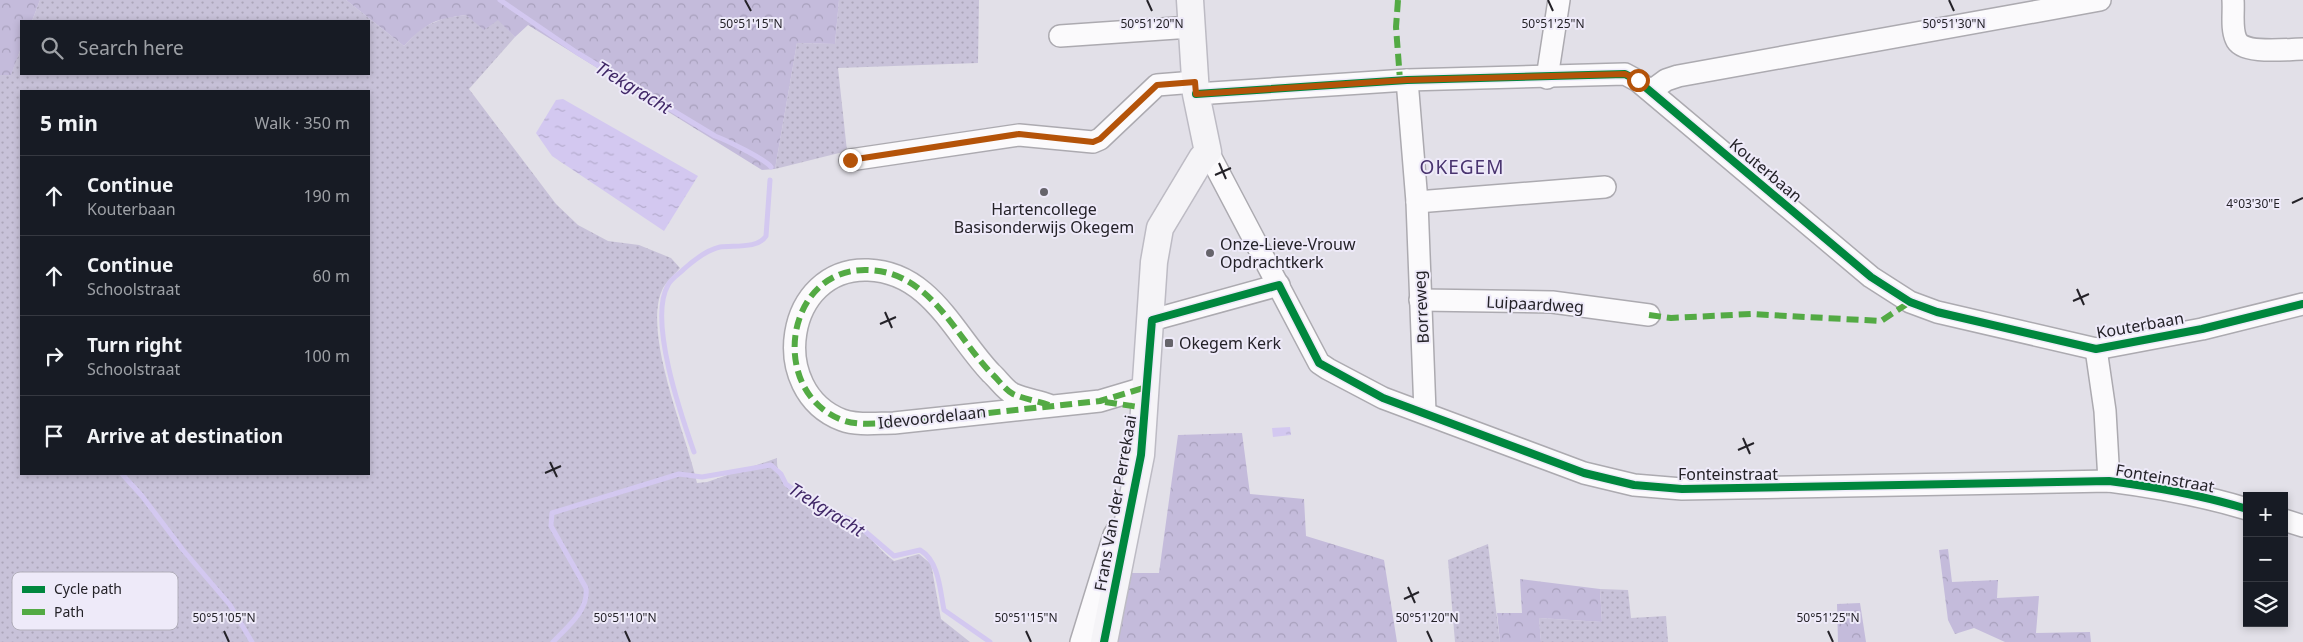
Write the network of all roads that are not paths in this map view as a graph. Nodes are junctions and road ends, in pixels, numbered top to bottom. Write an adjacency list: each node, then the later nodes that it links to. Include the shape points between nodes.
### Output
1 (1190, 0): 5 (main road)
2 (1559, 0): 8 (street)
3 (2100, 0): 11 (street, via 1678,76)
4 (2233, 0): 7 (street, via 2233,29 2241,46 2251,50)
5 (1192, 27): 6 (street); 10 (main road)
6 (1060, 36)
7 (2303, 49)
8 (1547, 78): 9 (street, Kouterbaan); 11 (street, Kouterbaan, via 1625,74)
9 (1407, 80): 10 (street, Kouterbaan); 15 (street, Borreweg)
10 (1196, 88): 12 (main road); 13 (street, Kouterbaan, via 1157,85 1093,142 1019,134)
11 (1651, 91): 21 (street, Kouterbaan, via 1871,278 1910,302 1937,312)
12 (1208, 152): 16 (street, Fonteinstraat); 20 (main road, Frans Van der Perrekaai, via 1160,228 1154,262)
13 (850, 160)
14 (1605, 187): 15 (street)
15 (1417, 202): 17 (street, Borreweg)
16 (1279, 285): 20 (street); 24 (street, Fonteinstraat, via 1319,362 1384,398)
17 (1420, 300): 19 (street, Luipaardweg, via 1552,302); 24 (street, Borreweg)
18 (2303, 304): 21 (street, Kouterbaan)
19 (1649, 316)
20 (1152, 320): 22 (main road, Frans Van der Perrekaai)
21 (2096, 349): 25 (street, Kouterbaan, via 2105,412)
22 (1146, 398): 23 (street, Idevoordelaan); 27 (main road, Frans Van der Perrekaai, via 1141,455)
23 (1049, 405): 23 (street, Idevoordelaan, via 1012,394 926,293 913,283 887,272 849,272 828,281 810,297 795,327 794,358 804,388 822,407 842,420 866,424 894,423)
24 (1425, 412): 25 (street, Fonteinstraat, via 1584,474 1634,485 1682,490)
25 (2109, 481): 26 (street, Fonteinstraat, via 2212,499)
26 (2243, 508)
27 (1129, 515): 30 (street, Frans Van der Perrekaai, via 1114,534); 31 (main road, Frans Van der Perrekaai)
28 (2288, 521): 29 (street)
29 (2303, 526)
30 (1081, 642)
31 (1104, 642)

